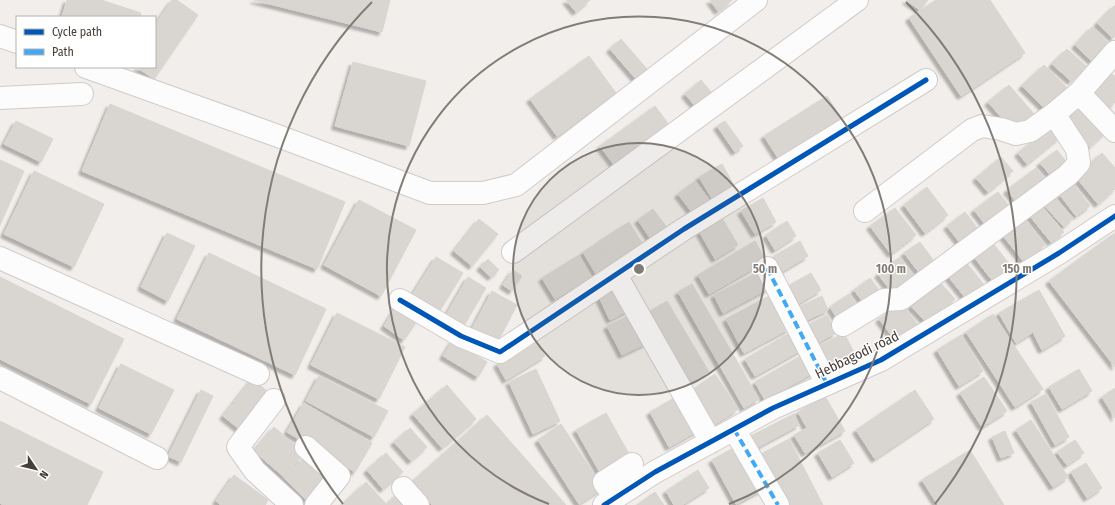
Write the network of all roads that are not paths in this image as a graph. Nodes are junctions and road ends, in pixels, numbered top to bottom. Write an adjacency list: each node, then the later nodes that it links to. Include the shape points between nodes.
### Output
1 (756, 0): 6 (street, via 516,185 483,193 430,193)
2 (857, 0): 15 (street)
3 (0, 36): 4 (street)
4 (16, 42)
5 (1115, 52): 8 (street)
6 (89, 68)
7 (926, 80): 18 (street, via 684,229)
8 (1079, 93): 11 (street); 12 (street)
9 (82, 94): 10 (street)
10 (0, 98)
11 (1054, 114): 13 (street, via 1030,131 1016,134 982,126 972,130); 20 (street, via 1077,149 1079,163 1068,174 901,299 884,300)
12 (1115, 131)
13 (864, 211)
14 (1115, 216): 23 (street, Hebbagodi road, via 1059,253 881,360)
15 (513, 252)
16 (0, 258): 21 (street)
17 (767, 268): 23 (street)
18 (616, 275): 19 (street, via 500,352 461,336); 26 (street)
19 (400, 300)
20 (843, 325)
21 (258, 374)
22 (0, 378): 28 (street)
23 (827, 384): 25 (street, Hebbagodi road)
24 (274, 400): 32 (street, via 238,447 255,471)
25 (734, 429): 26 (street, Hebbagodi road); 35 (street)
26 (711, 442): 31 (street, Hebbagodi road, via 655,472)
27 (306, 448): 33 (street, via 339,476)
28 (157, 458)
29 (632, 464): 31 (street, via 604,482)
30 (402, 488): 34 (street)
31 (609, 501)
32 (285, 503)
33 (316, 505)
34 (418, 505)
35 (778, 505)

